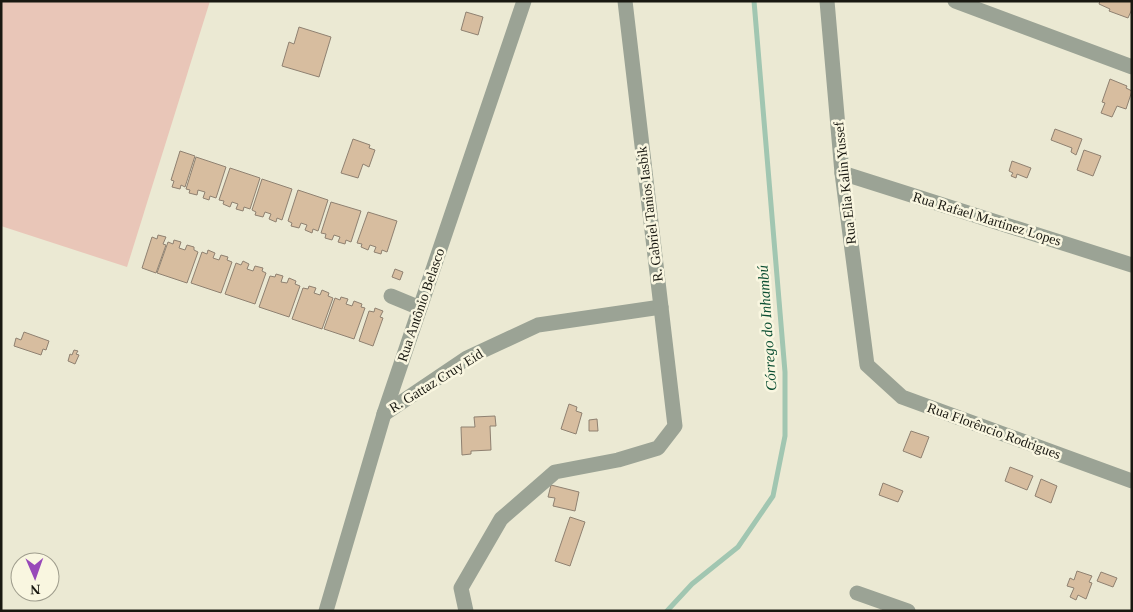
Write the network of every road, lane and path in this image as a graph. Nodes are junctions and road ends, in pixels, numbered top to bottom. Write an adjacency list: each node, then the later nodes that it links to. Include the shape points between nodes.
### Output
1 (524, 1): 11 (street, Rua Antônio Belasco)
2 (625, 1): 10 (street, R. Gabriel Tanios Iasbik)
3 (827, 1): 7 (street, Rua Elia Kalin Yussef)
4 (955, 1): 5 (street)
5 (993, 8): 6 (street)
6 (1132, 67)
7 (842, 173): 8 (street, Rua Rafael Martinez Lopes); 12 (street, Rua Elia Kalin Yussef)
8 (1132, 265)
9 (391, 296): 11 (street)
10 (661, 307): 13 (street, R. Gattaz Cruy Eid, via 538,325 467,358); 17 (street, R. Gabriel Tanios Iasbik, via 675,426 658,448 618,460 555,472 501,520 461,588)
11 (420, 308): 13 (street, Rua Antônio Belasco)
12 (867, 364): 14 (street, Rua Florêncio Rodrigues, via 902,397)
13 (384, 414): 16 (street, Rua Antônio Belasco)
14 (1132, 481)
15 (857, 593): 18 (street)
16 (326, 611)
17 (466, 611)
18 (908, 611)

